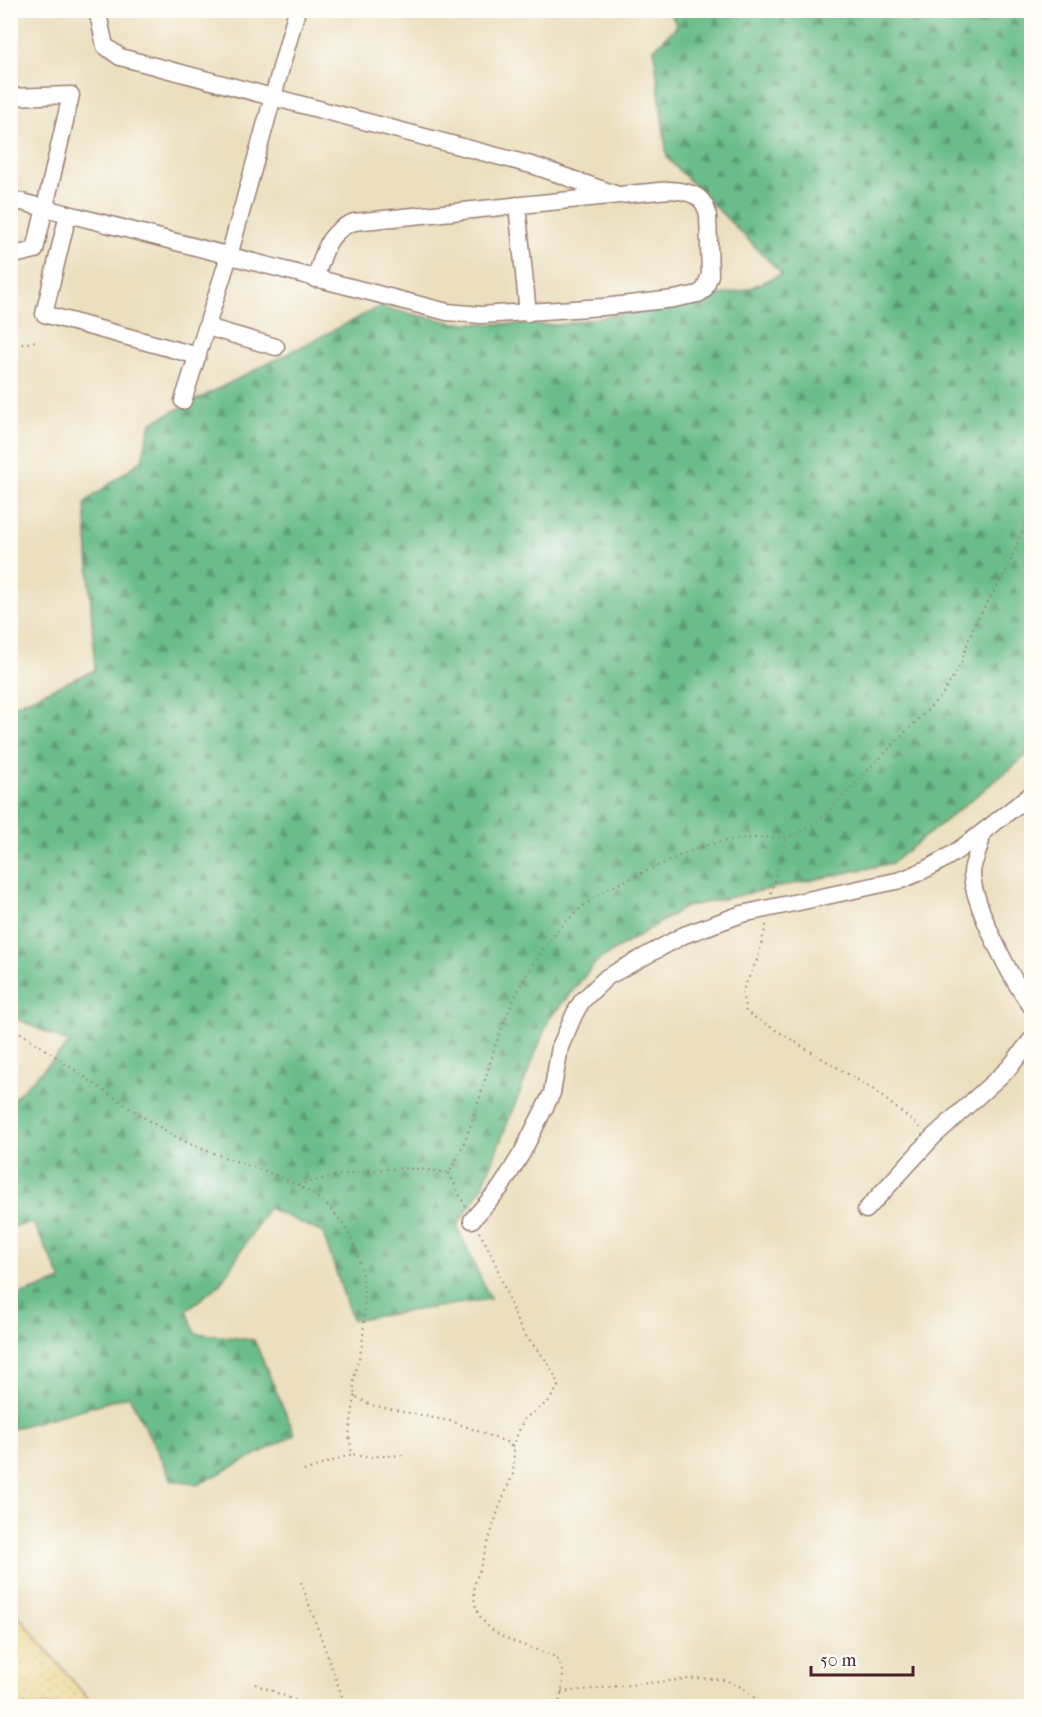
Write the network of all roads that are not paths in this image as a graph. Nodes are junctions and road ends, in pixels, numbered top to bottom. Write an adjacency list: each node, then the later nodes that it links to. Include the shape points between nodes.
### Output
1 (97, 10): 4 (street, via 105,46 120,57)
2 (297, 10): 4 (street)
3 (10, 97): 8 (street, via 71,95)
4 (273, 99): 5 (street, via 535,166); 11 (street)
5 (616, 194): 7 (street); 13 (street, via 678,190 702,199 708,215 711,266 704,290 674,299)
6 (10, 199): 8 (street)
7 (517, 205): 12 (street, via 354,222 338,228 329,240); 13 (street)
8 (45, 208): 9 (street); 10 (street, via 34,249)
9 (68, 214): 11 (street); 16 (street, via 44,314)
10 (10, 256)
11 (229, 256): 12 (street); 14 (street)
12 (315, 279): 13 (street, via 447,312)
13 (528, 313)
14 (207, 327): 15 (street); 16 (street)
15 (276, 347)
16 (198, 356): 17 (street)
17 (183, 401)
18 (1032, 794): 19 (street)
19 (982, 834): 20 (street, via 973,866 974,884 991,933 1021,994); 23 (street, via 942,862 901,880 768,906 684,935 607,977 582,1001 560,1047 552,1093 540,1118 501,1187)
20 (1032, 1007)
21 (1032, 1039): 22 (street, via 1009,1068 933,1137)
22 (866, 1210)
23 (472, 1220)

